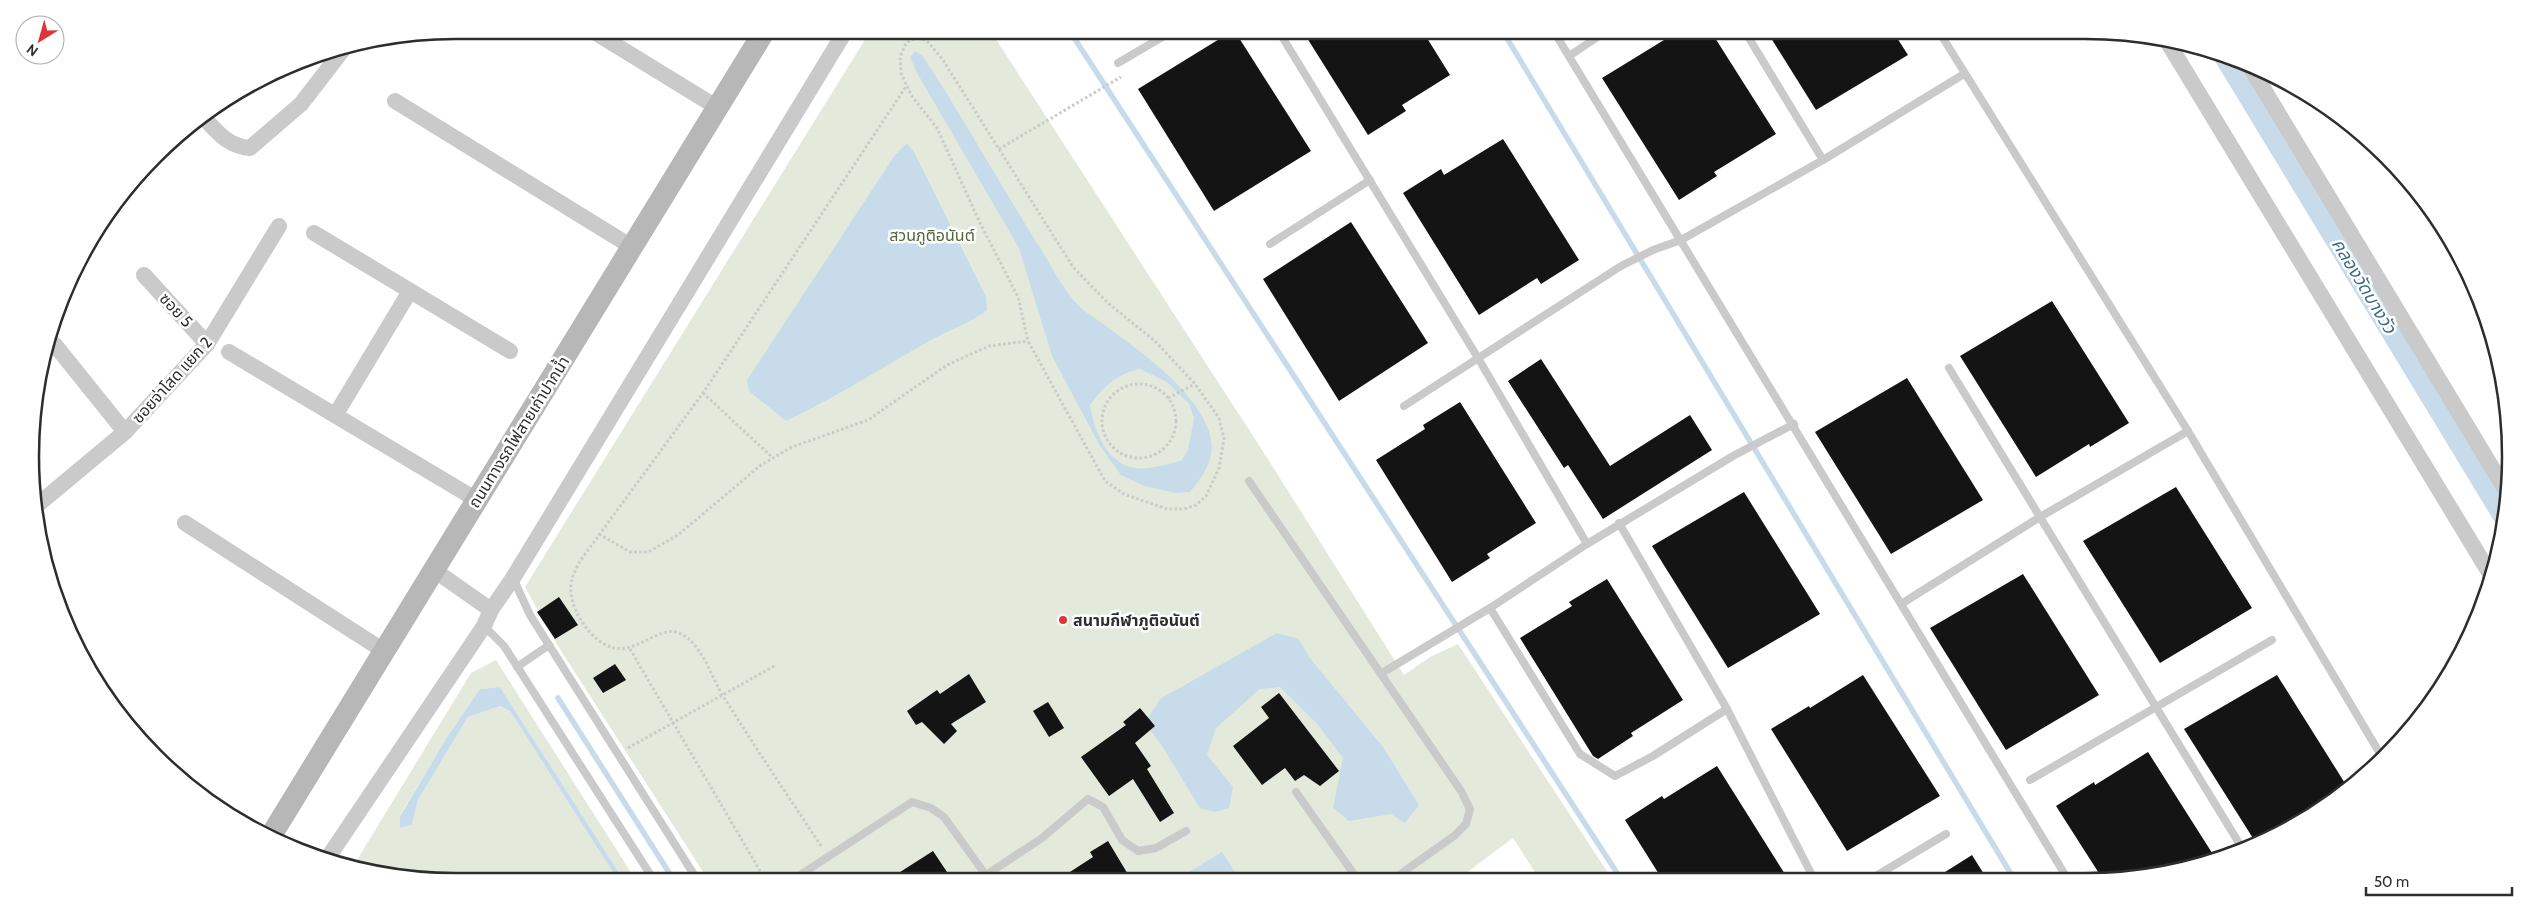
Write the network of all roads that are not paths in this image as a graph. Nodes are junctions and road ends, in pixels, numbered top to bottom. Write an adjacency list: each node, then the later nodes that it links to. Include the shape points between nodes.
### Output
1 (606, 39): 17 (street)
2 (760, 39): 17 (main road, ถนนทางรถไฟสายเก่าปากน้ำ)
3 (841, 39): 49 (street)
4 (1159, 39): 13 (lane)
5 (1284, 39): 20 (lane)
6 (1559, 39): 11 (lane)
7 (1594, 39): 11 (lane)
8 (1749, 39): 19 (lane)
9 (1943, 39): 14 (lane)
10 (2171, 48): 47 (street)
11 (1569, 56): 23 (lane)
12 (329, 59): 18 (street, via 301,104 250,148 224,139)
13 (1118, 63)
14 (1964, 74): 19 (lane); 37 (lane)
15 (2255, 76): 40 (street)
16 (396, 101): 25 (street)
17 (718, 108): 25 (main road, ถนนทางรถไฟสายเก่าปากน้ำ)
18 (207, 121)
19 (1823, 160): 23 (lane)
20 (1370, 180): 24 (lane); 32 (lane)
21 (279, 226): 28 (street, ซอยจ่าโสด แยก 2)
22 (314, 232): 27 (street)
23 (1681, 240): 32 (lane, via 1621,266); 36 (lane)
24 (1270, 244)
25 (632, 247): 41 (main road, ถนนทางรถไฟสายเก่าปากน้ำ)
26 (144, 275): 28 (street, ซอย 5)
27 (410, 291): 30 (street); 35 (street)
28 (207, 344): 38 (street, ซอยจ่าโสด แยก 2)
29 (55, 345): 38 (street)
30 (510, 351)
31 (229, 352): 35 (street)
32 (1478, 358): 34 (lane); 46 (lane)
33 (1948, 368): 43 (lane)
34 (1404, 406)
35 (336, 414): 41 (street)
36 (1794, 424): 45 (lane, via 1771,434); 50 (lane)
37 (2188, 431): 43 (lane); 61 (lane)
38 (125, 432): 42 (street, ซอยจ่าโสด แยก 2)
39 (1249, 481): 58 (lane)
40 (2501, 482)
41 (477, 500): 48 (main road, ถนนทางรถไฟสายเก่าปากน้ำ)
42 (41, 502)
43 (2040, 517): 50 (lane); 59 (lane)
44 (185, 523): 56 (street)
45 (1619, 523): 46 (lane); 60 (lane)
46 (1587, 544): 51 (lane)
47 (2487, 568)
48 (434, 570): 52 (street); 56 (main road, ถนนทางรถไฟสายเก่าปากน้ำ)
49 (513, 578): 52 (street); 55 (lane, via 530,615)
50 (1901, 604): 78 (lane)
51 (1490, 608): 58 (lane); 60 (lane, via 1580,754 1615,776)
52 (491, 610): 53 (street)
53 (484, 626): 57 (lane, via 504,646); 68 (street)
54 (2272, 640): 59 (lane)
55 (549, 645): 57 (lane); 70 (lane)
56 (384, 651): 64 (main road, ถนนทางรถไฟสายเก่าปากน้ำ)
57 (517, 667): 69 (lane)
58 (1382, 673): 75 (lane, via 1461,790 1470,809 1466,824 1454,836)
59 (2156, 708): 62 (lane); 67 (lane)
60 (1727, 709): 76 (lane)
61 (2379, 752)
62 (2030, 780)
63 (1296, 792): 74 (lane)
64 (274, 831)
65 (1186, 831): 73 (lane, via 1156,848 1138,851 1122,840 1103,807 1088,799)
66 (1946, 834): 77 (lane)
67 (2239, 843)
68 (331, 854)
69 (649, 873)
70 (692, 873)
71 (804, 873): 72 (lane, via 912,802 931,808 944,817)
72 (984, 873)
73 (995, 873)
74 (1353, 873)
75 (1402, 873)
76 (1811, 873)
77 (1881, 873)
78 (2064, 873)

